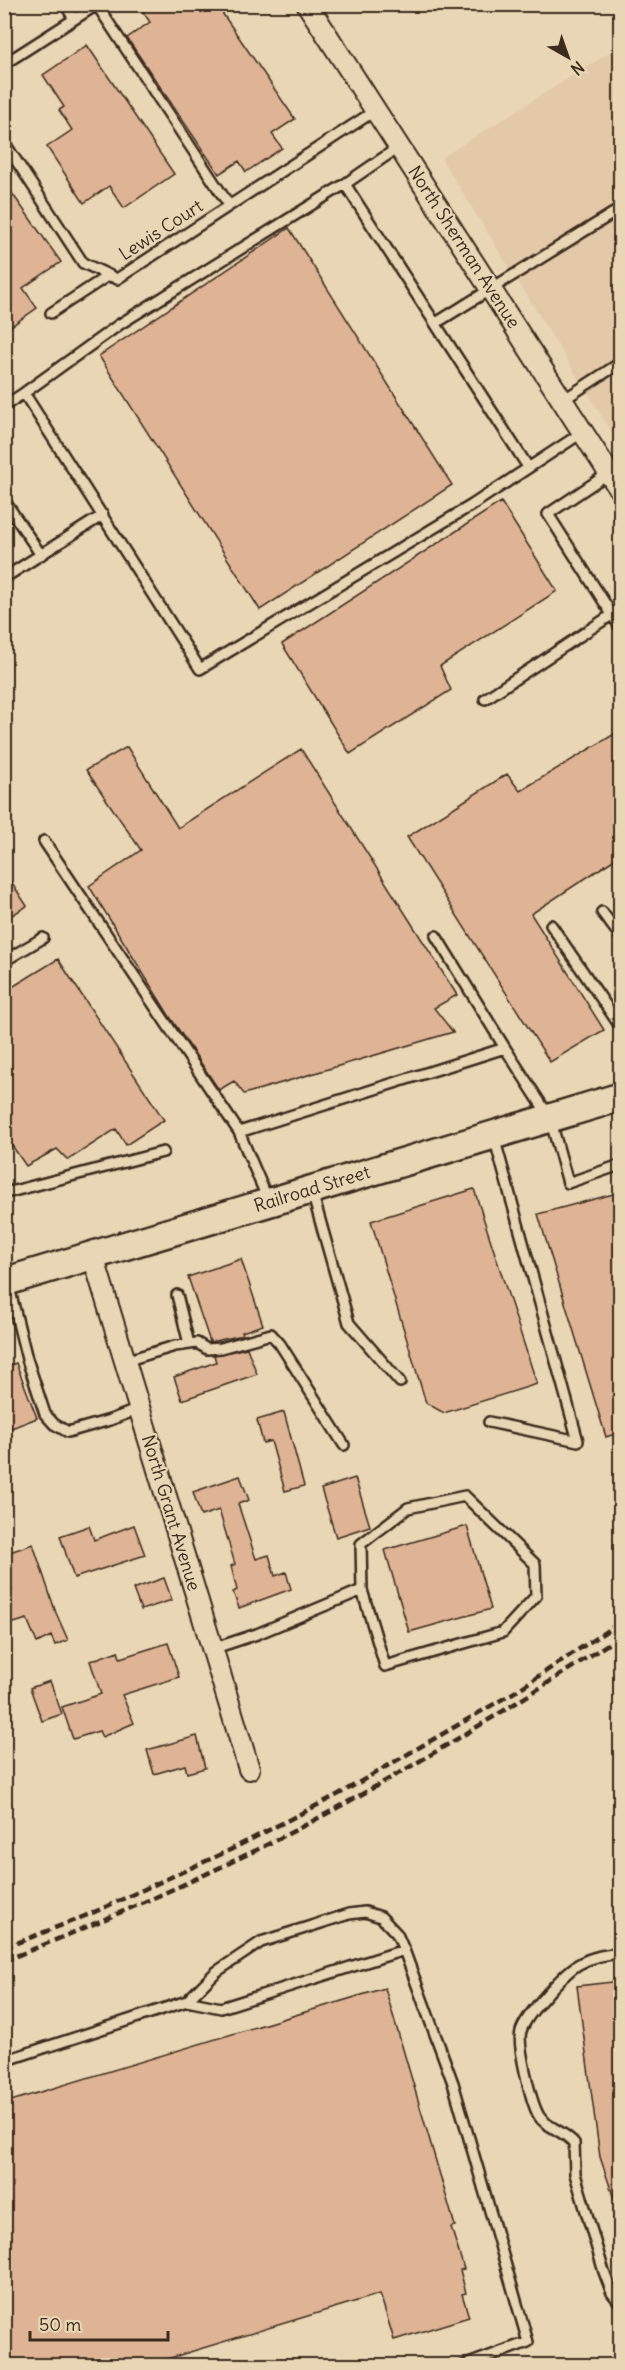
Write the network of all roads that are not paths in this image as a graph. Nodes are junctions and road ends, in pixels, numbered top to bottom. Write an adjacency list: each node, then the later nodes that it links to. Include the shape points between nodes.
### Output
1 (65, 4): 4 (lane)
2 (307, 4): 6 (street, North Sherman Avenue)
3 (98, 5): 4 (lane); 10 (lane)
4 (74, 19): 5 (lane)
5 (4, 64)
6 (376, 110): 8 (street, North Sherman Avenue); 10 (lane, Lewis Court)
7 (4, 142): 12 (lane, Lewis Court, via 83,264)
8 (399, 147): 9 (lane); 13 (street, North Sherman Avenue)
9 (345, 184): 15 (lane); 17 (lane, via 120,324)
10 (230, 206): 12 (lane, Lewis Court, via 117,279)
11 (621, 209): 13 (lane)
12 (109, 275): 14 (lane)
13 (493, 290): 15 (lane); 18 (street, North Sherman Avenue)
14 (51, 313)
15 (436, 323): 21 (lane)
16 (621, 363): 18 (lane)
17 (24, 393): 19 (lane); 25 (lane)
18 (563, 400): 20 (street, North Sherman Avenue)
19 (4, 406)
20 (582, 432): 21 (lane); 22 (street, North Sherman Avenue)
21 (528, 467): 25 (lane, via 200,669)
22 (609, 473): 23 (street, North Sherman Avenue); 28 (lane, via 548,514)
23 (621, 490)
24 (4, 500): 26 (lane)
25 (103, 515): 26 (lane)
26 (41, 555): 27 (lane)
27 (4, 578)
28 (613, 615): 29 (lane); 30 (lane)
29 (621, 627)
30 (485, 699)
31 (44, 842): 42 (lane)
32 (602, 912): 35 (lane)
33 (551, 925): 38 (lane)
34 (436, 936): 39 (lane)
35 (621, 936)
36 (43, 938): 37 (lane)
37 (4, 961)
38 (621, 1026)
39 (506, 1048): 41 (lane); 42 (lane)
40 (621, 1097): 41 (main road, Railroad Street)
41 (550, 1118): 43 (main road, Railroad Street); 45 (lane, via 568,1183)
42 (238, 1132): 48 (lane)
43 (493, 1135): 47 (main road, Railroad Street); 56 (lane, via 578,1442)
44 (163, 1152): 46 (lane, via 10,1192)
45 (621, 1166)
46 (4, 1189)
47 (311, 1190): 48 (main road, Railroad Street); 54 (lane, via 349,1323)
48 (268, 1202): 49 (main road, Railroad Street)
49 (93, 1256): 50 (main road, Railroad Street); 53 (street, North Grant Avenue)
50 (5, 1280): 55 (lane, via 45,1414 54,1424 68,1432)
51 (177, 1295): 52 (lane)
52 (189, 1344): 53 (lane); 57 (lane, via 220,1348 270,1334)
53 (125, 1361): 55 (street, North Grant Avenue)
54 (400, 1382)
55 (140, 1409): 59 (street, North Grant Avenue)
56 (489, 1422)
57 (344, 1444)
58 (362, 1590): 58 (lane, via 361,1544 408,1509 465,1496 535,1564 536,1596 503,1632 385,1666); 59 (lane)
59 (212, 1649): 60 (street, North Grant Avenue)
60 (249, 1769)
61 (404, 1950): 63 (lane, via 221,2008); 63 (lane, via 397,1934 381,1917 365,1912 349,1914 261,1942 216,1972); 66 (lane, via 453,2083 528,2342)
62 (621, 1953): 65 (lane, via 597,1956 579,1964 538,2004 520,2032 524,2072 538,2116 574,2143 578,2185 604,2272 612,2293)
63 (187, 2001): 64 (lane)
64 (4, 2061)
65 (621, 2303)
66 (463, 2366)

